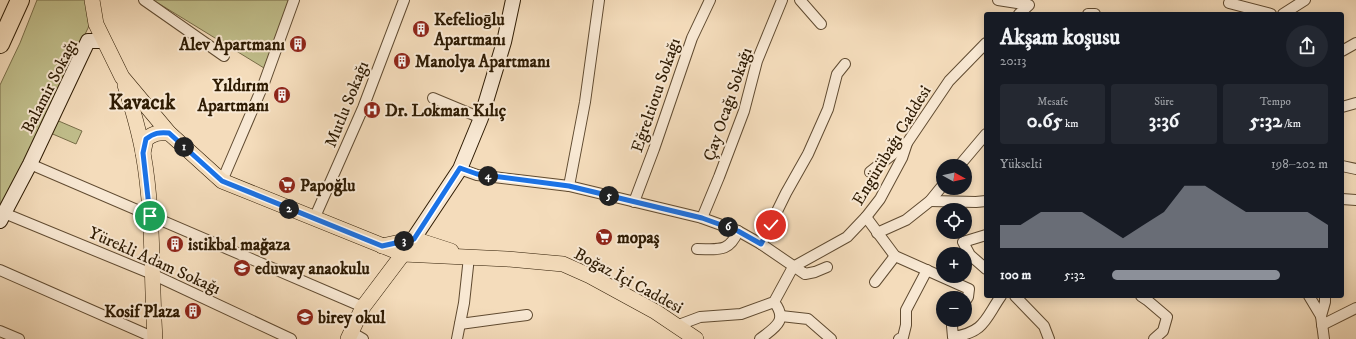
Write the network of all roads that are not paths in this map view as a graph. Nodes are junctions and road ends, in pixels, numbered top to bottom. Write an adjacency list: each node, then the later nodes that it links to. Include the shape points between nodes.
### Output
1 (20, 0): 21 (highway)
2 (92, 0): 19 (main road, via 96,24)
3 (100, 0): 19 (main road, via 105,25)
4 (144, 0): 24 (street)
5 (294, 0): 41 (street, via 264,83)
6 (404, 0): 53 (street, Mutlu Sokağı, via 363,108)
7 (513, 0): 30 (street)
8 (599, 0): 42 (street, via 585,102)
9 (710, 0): 48 (street, Eğreltiotu Sokağı, via 692,38)
10 (782, 0): 52 (street, Çay Ocağı Sokağı, via 757,61 744,111)
11 (800, 0): 18 (street)
12 (1002, 0): 15 (street, via 1029,5)
13 (1305, 0): 17 (street)
14 (1229, 3): 16 (street)
15 (1021, 12)
16 (1263, 12)
17 (1286, 12)
18 (821, 24)
19 (104, 41): 26 (main road); 36 (street, Balamir Sokağı, via 88,42)
20 (1356, 43): 23 (street)
21 (0, 44)
22 (984, 45): 33 (street, Engürübağı Caddesi, via 949,81)
23 (1344, 49)
24 (224, 56)
25 (845, 64): 58 (street, via 837,74 828,110 808,154)
26 (122, 77): 31 (main road, Boğaz İçi Caddesi); 34 (main road)
27 (434, 98): 30 (street)
28 (1356, 103): 29 (street)
29 (1344, 106)
30 (482, 118): 38 (street)
31 (169, 133): 34 (main road, via 153,133 146,139); 41 (main road, Boğaz İçi Caddesi)
32 (984, 136): 35 (street)
33 (907, 143): 40 (street); 51 (street, Engürübağı Caddesi, via 902,158 880,199)
34 (143, 153): 49 (main road)
35 (965, 159)
36 (30, 164): 49 (street); 50 (street, Balamir Sokağı)
37 (1344, 166): 39 (street)
38 (460, 168): 42 (street, via 477,174); 57 (street)
39 (1356, 169)
40 (870, 172)
41 (222, 181): 53 (main road, Boğaz İçi Caddesi)
42 (569, 186): 48 (street)
43 (936, 194): 46 (street)
44 (1344, 199): 45 (street)
45 (1356, 200)
46 (930, 201): 47 (street); 55 (street, via 906,220)
47 (984, 201)
48 (634, 202): 52 (street)
49 (150, 216): 69 (main road); 78 (street)
50 (2, 217): 69 (street, Yürekli Adam Sokağı)
51 (866, 217): 55 (street); 64 (street, Engürübağı Caddesi, via 847,237)
52 (702, 218): 54 (street)
53 (314, 219): 59 (main road, Boğaz İçi Caddesi)
54 (738, 231): 58 (street); 60 (street, via 734,241 726,248)
55 (877, 233): 62 (street)
56 (984, 236): 66 (street, via 963,242 970,255)
57 (414, 239): 59 (main road); 61 (street); 63 (main road)
58 (761, 244): 64 (street)
59 (382, 246): 61 (main road, Boğaz İçi Caddesi)
60 (697, 249)
61 (404, 254): 63 (main road, Boğaz İçi Caddesi); 78 (main road)
62 (895, 256): 68 (street); 70 (street)
63 (469, 257): 83 (street); 84 (main road, Boğaz İçi Caddesi, via 563,264 656,312)
64 (793, 266): 65 (street, via 805,274); 77 (street)
65 (827, 267)
66 (984, 267)
67 (0, 270): 90 (street)
68 (927, 270): 71 (street); 96 (street, via 906,310 906,325 903,337)
69 (152, 274): 90 (main road); 91 (street, Yürekli Adam Sokağı)
70 (875, 282)
71 (969, 291)
72 (1000, 298): 88 (street, via 981,326)
73 (1017, 298): 97 (street, via 1044,326)
74 (1144, 298): 98 (street, via 1167,317 1163,331)
75 (1310, 298): 82 (street)
76 (1325, 298): 82 (street)
77 (774, 302): 81 (street); 84 (street, via 741,314 700,317)
78 (363, 307): 87 (main road)
79 (1356, 308): 82 (street)
80 (528, 314): 83 (street)
81 (781, 316): 94 (street, via 778,326); 95 (street, via 808,319)
82 (1321, 320): 99 (street)
83 (460, 324): 92 (street)
84 (676, 326): 93 (main road, Boğaz İçi Caddesi)
85 (952, 327): 88 (street)
86 (0, 331): 89 (street)
87 (354, 337)
88 (951, 338)
89 (19, 339)
90 (156, 339)
91 (292, 339)
92 (457, 339)
93 (696, 339)
94 (760, 339)
95 (830, 339)
96 (899, 339)
97 (1049, 339)
98 (1154, 339)
99 (1324, 339)

